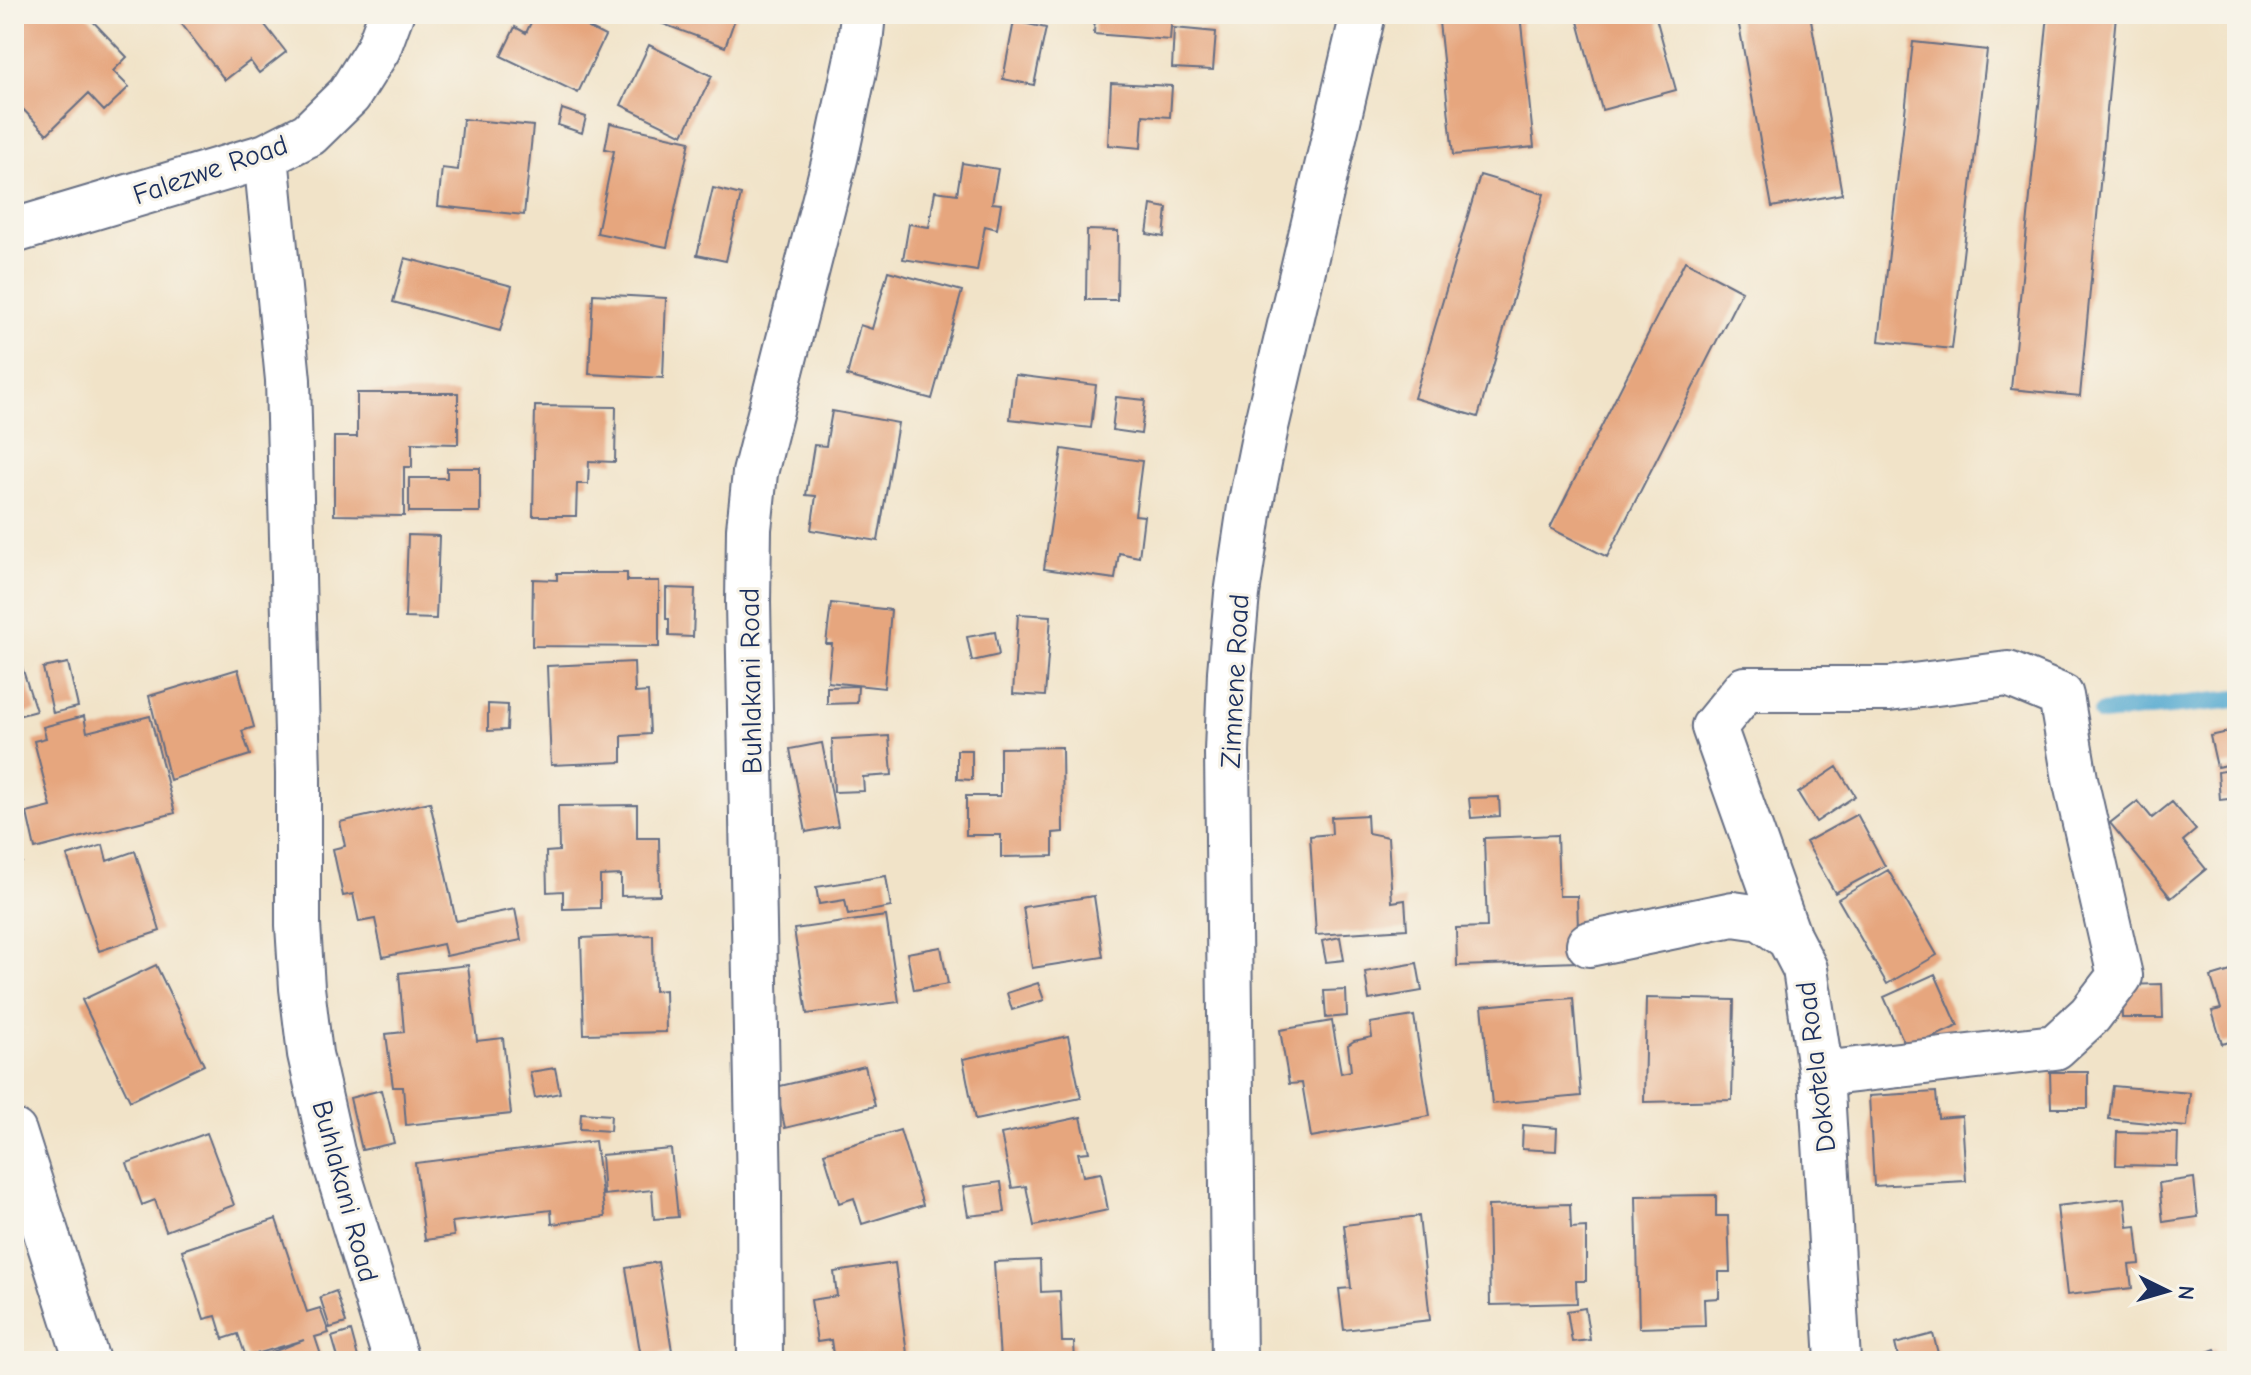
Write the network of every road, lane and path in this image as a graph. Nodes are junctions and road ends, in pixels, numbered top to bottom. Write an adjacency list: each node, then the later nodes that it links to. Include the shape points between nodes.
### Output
1 (391, 14): 4 (street, Falezwe Road, via 378,49 349,95 309,134)
2 (863, 14): 12 (street, Buhlakani Road, via 836,155 755,473 749,529)
3 (1363, 14): 13 (street, Zimnene Road, via 1266,427 1237,594 1227,752)
4 (266, 156): 5 (street, Falezwe Road); 11 (street, Buhlakani Road, via 288,380 302,988 310,1054 332,1152)
5 (14, 231)
6 (1789, 938): 7 (street, via 1761,918 1733,914); 8 (street, Dokotela Road, via 1805,969); 8 (street, Dokotela Road, via 1714,727 1745,689 1889,689 2008,674 2061,696 2120,976 2090,1015 2055,1047)
7 (1589, 944)
8 (1821, 1074): 14 (street, Dokotela Road)
9 (14, 1132): 10 (street)
10 (87, 1361)
11 (396, 1361)
12 (760, 1361)
13 (1234, 1361)
14 (1838, 1361)

